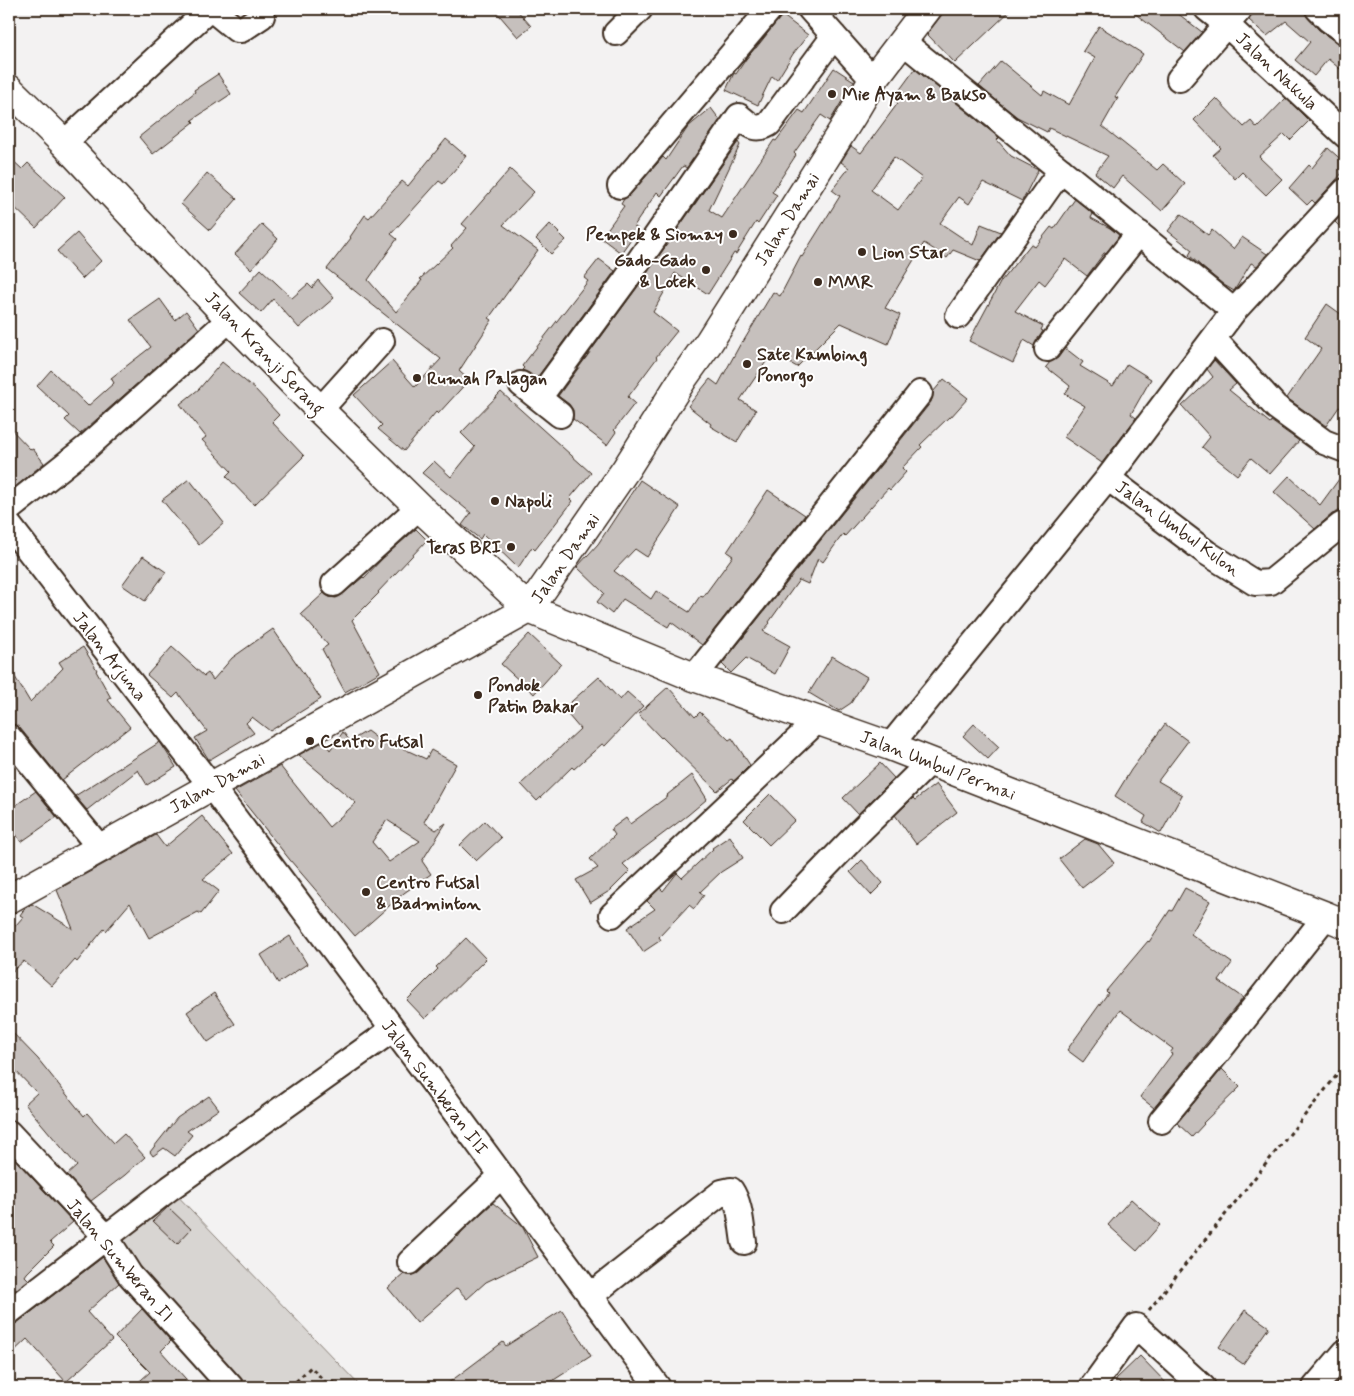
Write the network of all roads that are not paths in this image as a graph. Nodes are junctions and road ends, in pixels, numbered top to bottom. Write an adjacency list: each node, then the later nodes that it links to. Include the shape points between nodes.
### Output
1 (640, 9): 10 (street)
2 (770, 9): 19 (street)
3 (810, 9): 11 (street)
4 (927, 9): 12 (main road, Jalan Damai)
5 (1207, 9): 8 (street, Jalan Nakula)
6 (1318, 9): 9 (street)
7 (262, 16): 17 (street, via 237,30 215,12 204,14)
8 (1234, 17): 13 (street); 16 (street, Jalan Nakula)
9 (1345, 32)
10 (616, 33)
11 (834, 36): 14 (street); 30 (street, via 769,124 758,128 739,116 625,281 530,391)
12 (902, 41): 14 (main road, Jalan Damai); 18 (street)
13 (1179, 79)
14 (873, 80): 38 (main road, Jalan Damai, via 709,342)
15 (9, 89): 17 (main road, Jalan Kranji Serang)
16 (1345, 135)
17 (64, 143): 24 (main road, Jalan Kranji Serang)
18 (1061, 170): 21 (street); 23 (street)
19 (620, 186)
20 (1345, 190): 22 (street)
21 (1139, 233): 22 (street); 27 (street)
22 (1234, 311): 25 (street)
23 (958, 316)
24 (230, 319): 29 (main road, Jalan Kranji Serang); 34 (street, via 86,448)
25 (1214, 339): 31 (street, via 1276,407 1324,442); 32 (street)
26 (382, 341): 29 (street)
27 (1047, 349)
28 (920, 393): 39 (street)
29 (320, 410): 33 (main road, Jalan Kranji Serang)
30 (560, 415)
31 (1345, 450)
32 (1108, 478): 35 (street, Jalan Umbul Kulon, via 1207,554 1256,583 1271,582 1340,525); 42 (street)
33 (419, 507): 37 (street); 38 (main road, Jalan Kranji Serang)
34 (9, 509)
35 (1345, 525)
36 (9, 526): 44 (street, Jalan Arjuna)
37 (334, 584)
38 (529, 609): 39 (main road, Jalan Umbul Permai); 44 (main road, Jalan Damai)
39 (694, 677): 40 (main road, Jalan Umbul Permai)
40 (818, 720): 42 (main road, Jalan Umbul Permai); 48 (street)
41 (9, 737): 45 (street)
42 (890, 746): 43 (main road, Jalan Umbul Permai)
43 (931, 761): 47 (street); 49 (main road, Jalan Umbul Permai)
44 (211, 786): 45 (main road, Jalan Damai); 50 (street, Jalan Sumberan III)
45 (100, 848): 46 (main road, Jalan Damai)
46 (9, 899)
47 (783, 911)
48 (612, 915)
49 (1336, 920): 51 (street)
50 (392, 1030): 53 (street, Jalan Sumberan III); 54 (street)
51 (1161, 1121)
52 (9, 1133): 54 (street, Jalan Sumberan II)
53 (501, 1176): 56 (street); 57 (street, Jalan Sumberan III)
54 (106, 1237): 58 (street); 60 (street, Jalan Sumberan II, via 130,1275)
55 (744, 1242): 57 (street, via 735,1196 731,1190 722,1192)
56 (410, 1262)
57 (590, 1296): 61 (street, Jalan Sumberan III)
58 (9, 1312)
59 (1345, 1352): 64 (street)
60 (231, 1387)
61 (658, 1387)
62 (1092, 1387): 63 (street, via 1136,1326)
63 (1203, 1387)
64 (1316, 1387)

